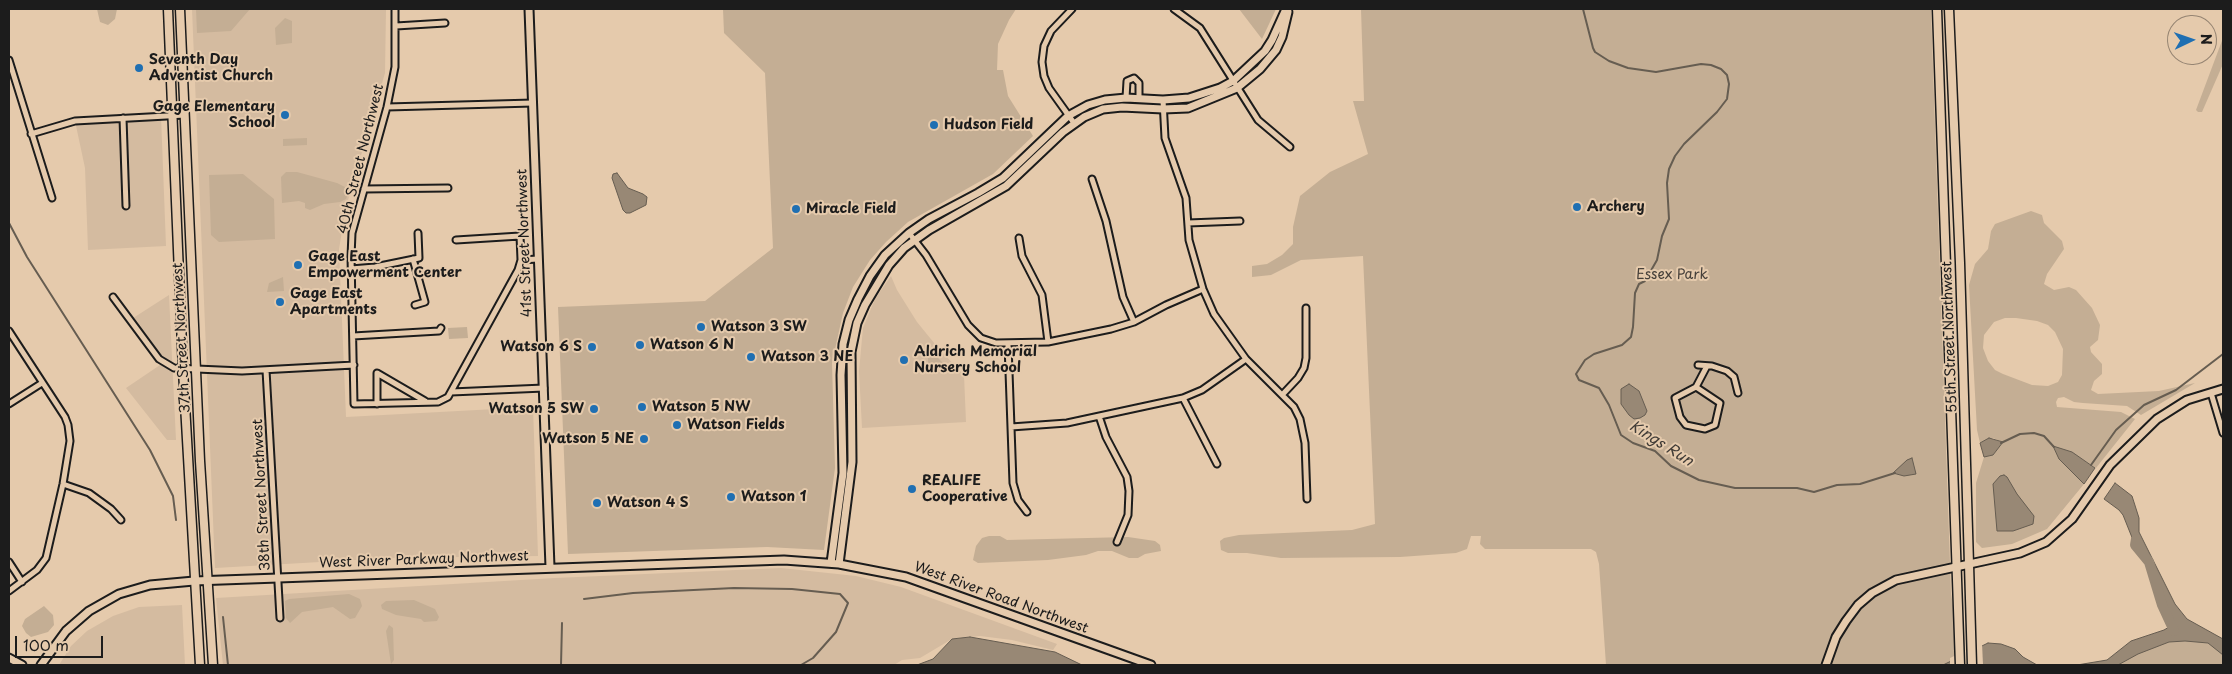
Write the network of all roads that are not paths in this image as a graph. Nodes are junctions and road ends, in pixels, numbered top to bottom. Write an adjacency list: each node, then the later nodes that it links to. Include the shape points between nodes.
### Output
1 (168, 9): 21 (main road, 37th Street Northwest)
2 (180, 9): 22 (main road, 37th Street Northwest)
3 (395, 9): 11 (street, 40th Street Northwest)
4 (530, 9): 18 (main road, 41st Street Northwest)
5 (1072, 9): 23 (street, via 1051,31 1043,55 1046,83)
6 (1174, 9): 13 (street, via 1200,28)
7 (1288, 9): 13 (main road, via 1265,51); 14 (main road, via 1276,50)
8 (1938, 9): 85 (main road, 55th Street Northwest)
9 (1949, 9): 84 (main road, 55th Street Northwest)
10 (445, 23): 11 (street)
11 (396, 26): 19 (street, 40th Street Northwest, via 395,67)
12 (9, 60): 26 (street)
13 (1233, 81): 14 (street); 17 (main road, via 1199,95)
14 (1237, 88): 20 (main road, via 1188,108); 27 (street, via 1258,120)
15 (1126, 98): 16 (main road); 16 (street, via 1127,81 1134,78 1139,83); 23 (main road, via 1097,102)
16 (1139, 99): 17 (main road)
17 (1163, 100): 20 (street)
18 (533, 103): 19 (street); 40 (main road, 41st Street Northwest)
19 (387, 107): 30 (street, 40th Street Northwest)
20 (1163, 109): 25 (main road, via 1103,109); 34 (street, via 1165,138 1186,198)
21 (171, 115): 22 (street); 24 (street); 58 (main road, 37th Street Northwest)
22 (184, 115): 59 (main road, 37th Street Northwest)
23 (1068, 116): 25 (street); 36 (main road, via 1003,178)
24 (123, 118): 26 (street, via 75,121); 32 (street)
25 (1074, 123): 39 (main road, via 1006,186)
26 (32, 134): 31 (street)
27 (1290, 147)
28 (1092, 179): 48 (street, via 1106,221 1123,298)
29 (448, 188): 30 (street)
30 (364, 189): 43 (street, 40th Street Northwest, via 352,233)
31 (52, 198)
32 (126, 206)
33 (1240, 221): 34 (street)
34 (1188, 223): 44 (street, via 1192,254)
35 (418, 233): 41 (street, via 419,258)
36 (909, 233): 39 (street); 83 (main road, via 885,255 874,271 854,308 845,335 841,375 843,473)
37 (1019, 238): 52 (street, via 1022,256 1042,295)
38 (456, 240): 42 (street, via 520,236)
39 (914, 240): 53 (street, via 972,331 985,340); 83 (main road, via 880,276 865,304 853,339 850,370 851,481)
40 (538, 259): 42 (street); 63 (main road, 41st Street Northwest)
41 (413, 260): 43 (street); 46 (street, via 425,302)
42 (522, 260): 65 (street)
43 (351, 269): 51 (street, 40th Street Northwest)
44 (1203, 289): 48 (street); 54 (street, via 1214,314)
45 (113, 297): 58 (street, via 159,360)
46 (415, 305)
47 (1306, 308): 68 (street, via 1306,358 1298,378)
48 (1134, 322): 52 (street)
49 (441, 328): 51 (street, via 439,331)
50 (9, 331): 61 (street)
51 (353, 336): 55 (street, 40th Street Northwest)
52 (1048, 342): 53 (street)
53 (1008, 344): 74 (street)
54 (1246, 359): 68 (street); 69 (street, via 1202,390)
55 (354, 365): 60 (street); 72 (street, 40th Street Northwest, via 354,404)
56 (1698, 365): 57 (street)
57 (1707, 366): 62 (street); 66 (street, via 1727,371 1734,377)
58 (183, 370): 59 (street); 90 (main road, 37th Street Northwest)
59 (196, 370): 60 (street); 88 (main road, 37th Street Northwest)
60 (266, 370): 87 (street, 38th Street Northwest)
61 (42, 383): 71 (street); 77 (street, via 68,425 70,441)
62 (1696, 387): 62 (street, via 1720,403 1715,425 1705,429 1686,425 1680,417 1675,398)
63 (544, 388): 65 (street); 86 (main road, 41st Street Northwest)
64 (2223, 389): 67 (main road)
65 (451, 392): 70 (street, via 444,400)
66 (1738, 393)
67 (2211, 393): 75 (street); 84 (main road, via 2187,400 2157,419 2110,465 2072,519 2054,536 2030,550)
68 (1283, 394): 78 (street, via 1294,407 1304,430)
69 (1183, 398): 73 (street); 76 (street)
70 (427, 402): 72 (street); 72 (street, via 377,373)
71 (9, 404)
72 (377, 404)
73 (1099, 416): 74 (street, via 1068,423); 81 (street, via 1127,477 1128,515)
74 (1011, 427): 79 (street, via 1015,491)
75 (2223, 433)
76 (1217, 464)
77 (63, 484): 80 (street, via 89,493); 89 (street, via 46,558)
78 (1307, 499)
79 (1027, 512)
80 (121, 520)
81 (1117, 542)
82 (9, 562): 89 (street)
83 (835, 563): 86 (main road, West River Parkway Northwest, via 737,560); 98 (main road, West River Road Northwest, via 914,580)
84 (1969, 563): 85 (main road); 101 (main road, 55th Street Northwest)
85 (1956, 566): 99 (main road, via 1896,580 1872,593 1846,621); 100 (main road, 55th Street Northwest)
86 (550, 567): 87 (main road, West River Parkway Northwest)
87 (277, 578): 88 (main road, West River Parkway Northwest); 92 (street, 38th Street Northwest)
88 (206, 581): 90 (main road, West River Parkway Northwest); 97 (main road, 37th Street Northwest)
89 (22, 582): 91 (street)
90 (194, 582): 95 (main road, West River Parkway Northwest, via 142,587 109,598 72,625); 96 (main road, 37th Street Northwest)
91 (9, 590)
92 (280, 618)
93 (9, 658): 94 (main road)
94 (22, 665)
95 (41, 665)
96 (200, 665)
97 (213, 665)
98 (1151, 665)
99 (1826, 665)
100 (1960, 665)
101 (1972, 665)

